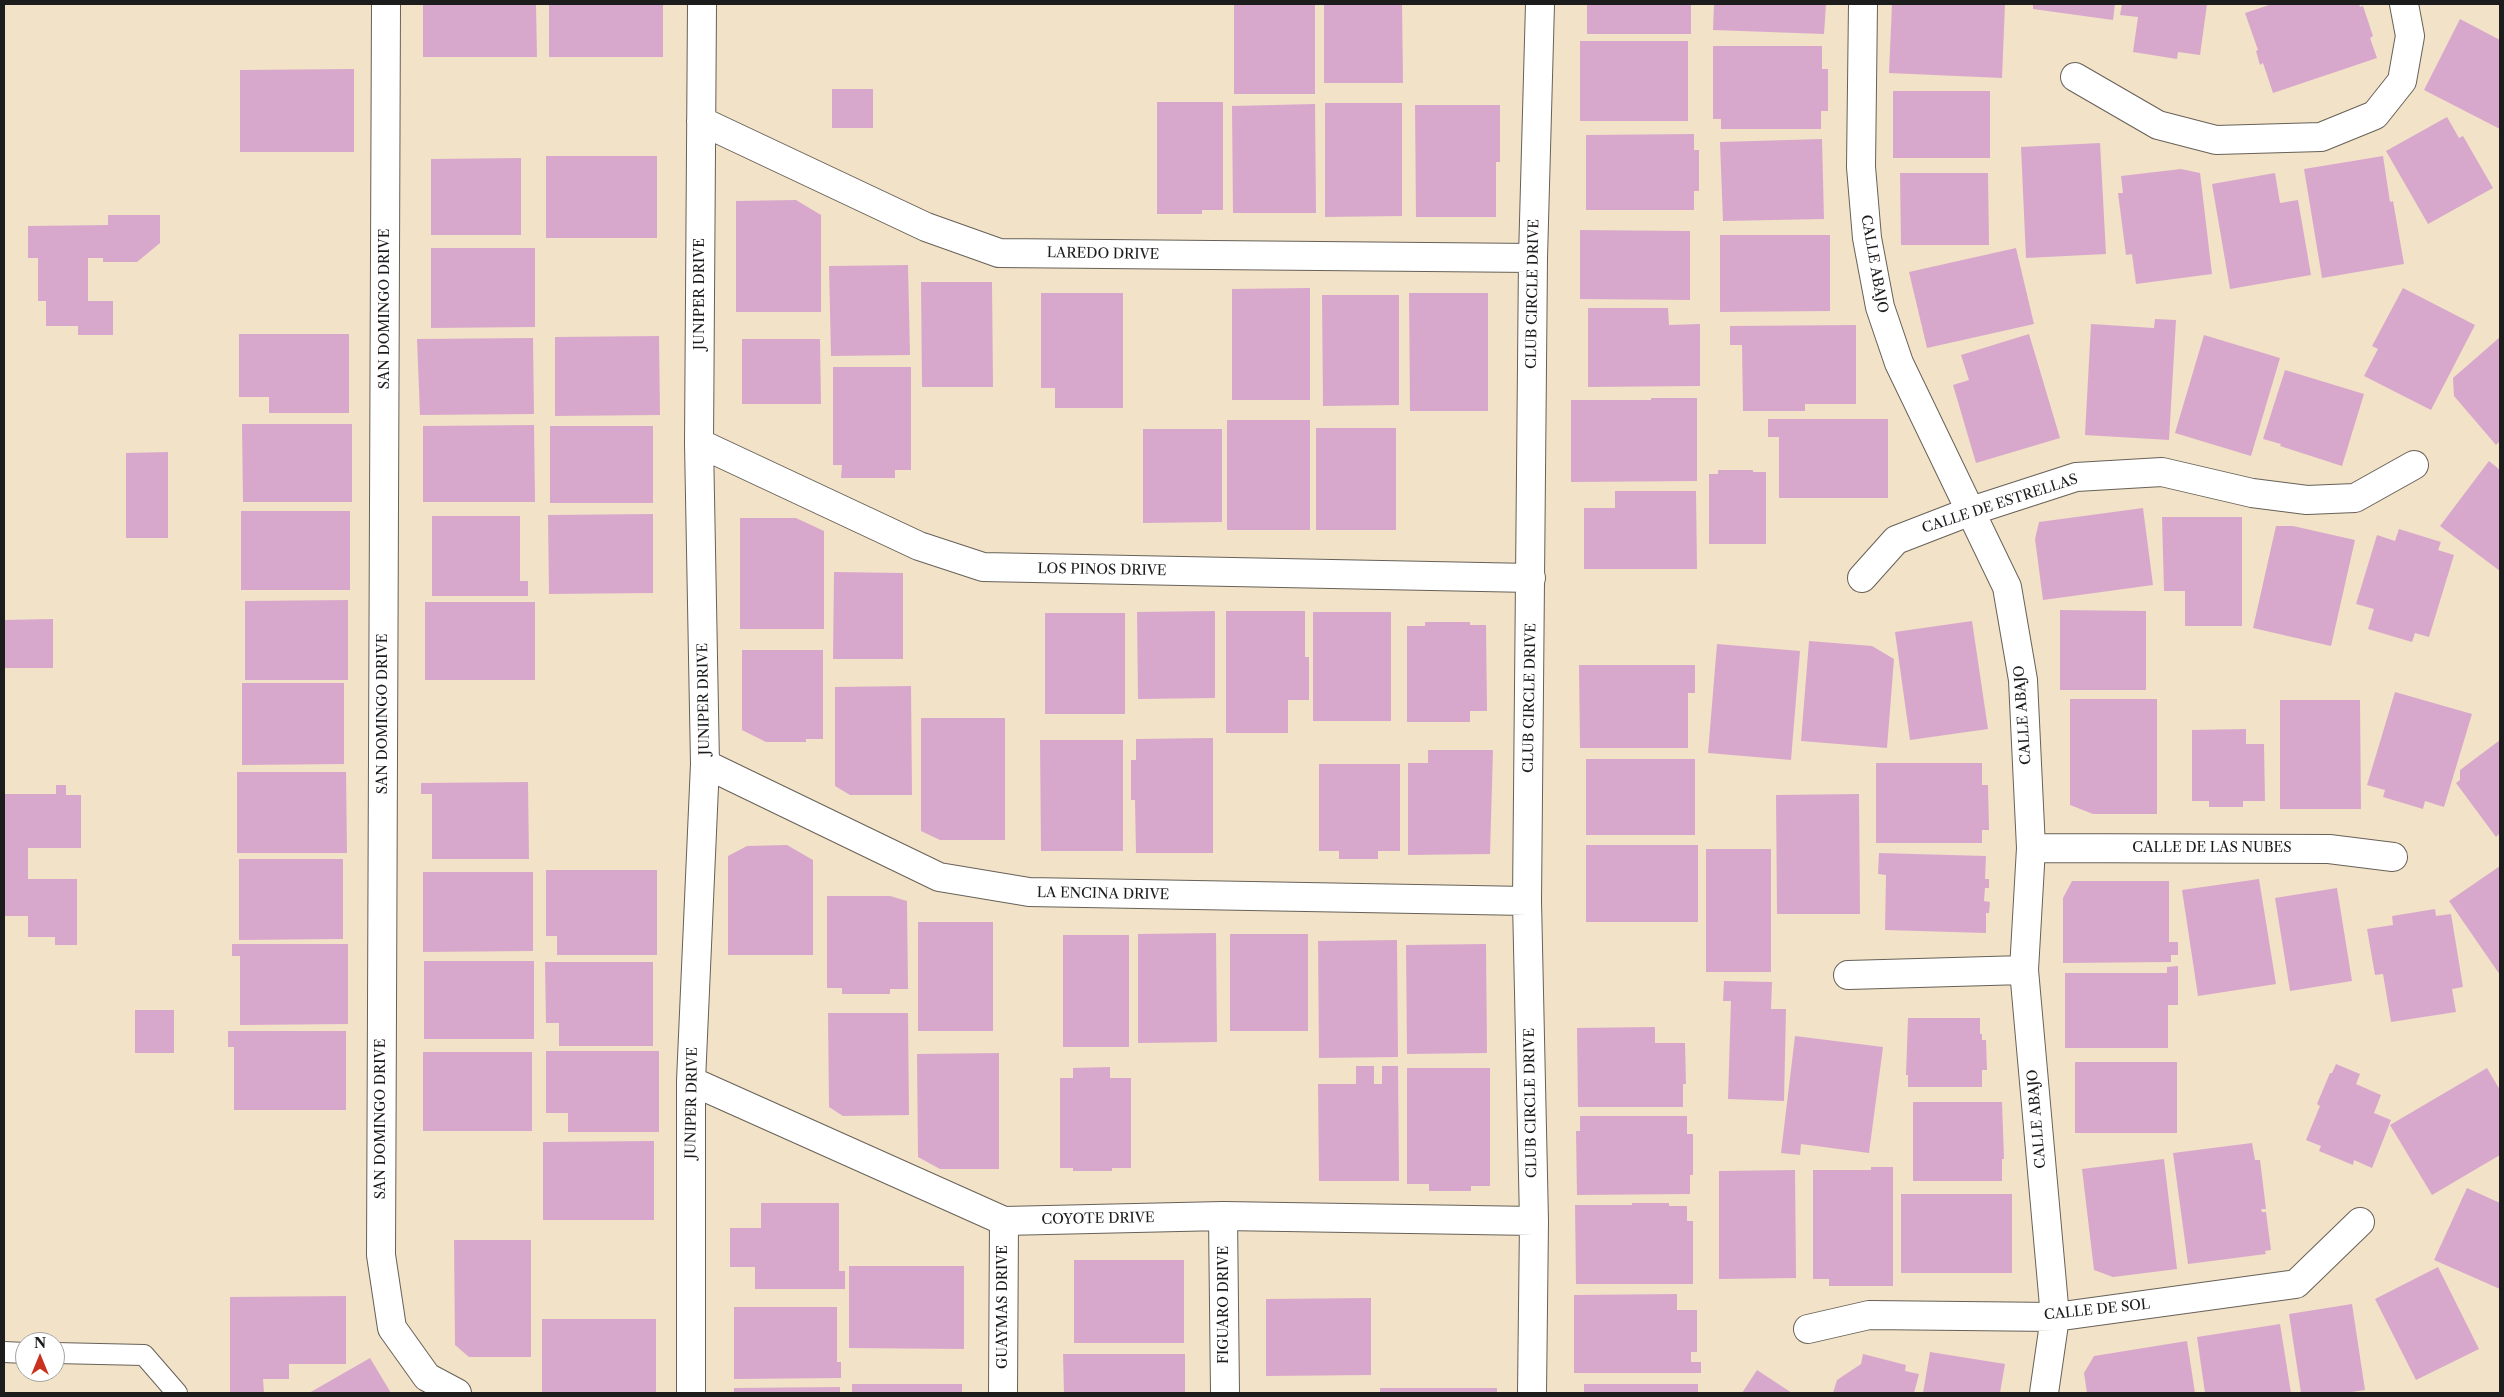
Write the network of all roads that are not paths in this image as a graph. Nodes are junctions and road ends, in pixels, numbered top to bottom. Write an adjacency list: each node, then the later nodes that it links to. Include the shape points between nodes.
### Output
1 (386, 4): 29 (street, SAN DOMINGO DRIVE, via 381,1254 392,1328 427,1376)
2 (702, 4): 7 (street, JUNIPER DRIVE)
3 (1540, 4): 8 (street, CLUB CIRCLE DRIVE)
4 (1863, 4): 11 (street, CALLE ABAJO, via 1861,167 1867,238 1880,307 1899,363)
5 (2404, 4): 6 (street, via 2410,36 2402,81 2374,115 2321,137 2216,140 2158,125)
6 (2075, 77)
7 (700, 121): 8 (street, LAREDO DRIVE, via 926,227 999,253); 9 (street, JUNIPER DRIVE)
8 (1533, 258): 12 (street, CLUB CIRCLE DRIVE)
9 (699, 442): 12 (street, LOS PINOS DRIVE, via 920,546 983,567); 14 (street, JUNIPER DRIVE)
10 (2414, 465): 11 (street, CALLE DE ESTRELLAS, via 2355,498 2307,500 2261,494 2162,472 2076,477)
11 (1971, 511): 13 (street, CALLE DE ESTRELLAS, via 1896,540); 15 (street, CALLE ABAJO, via 2006,587 2023,680)
12 (1531, 578): 17 (street, CLUB CIRCLE DRIVE)
13 (1862, 578)
14 (705, 764): 17 (street, LA ENCINA DRIVE, via 939,877 1030,892); 20 (street, JUNIPER DRIVE)
15 (2031, 848): 16 (street, CALLE DE LAS NUBES, via 2329,849); 18 (street, CALLE ABAJO)
16 (2393, 857)
17 (1527, 901): 23 (street, CLUB CIRCLE DRIVE)
18 (2024, 970): 19 (street); 25 (street, CALLE ABAJO)
19 (1848, 975)
20 (691, 1081): 22 (street, COYOTE DRIVE); 30 (street, JUNIPER DRIVE)
21 (1224, 1216): 22 (street, COYOTE DRIVE); 23 (street, COYOTE DRIVE); 32 (street, FIGUARO DRIVE)
22 (1004, 1221): 31 (street, GUAYMAS DRIVE)
23 (1534, 1221): 33 (street, CLUB CIRCLE DRIVE)
24 (2360, 1222): 25 (street, CALLE DE SOL, via 2296,1284)
25 (2055, 1317): 26 (street, CALLE DE SOL, via 1869,1315); 34 (street, CALLE ABAJO)
26 (1808, 1329)
27 (65, 1353): 28 (lane, via 144,1355)
28 (177, 1393)
29 (457, 1393)
30 (691, 1393)
31 (1003, 1393)
32 (1225, 1393)
33 (1532, 1393)
34 (2044, 1393)

